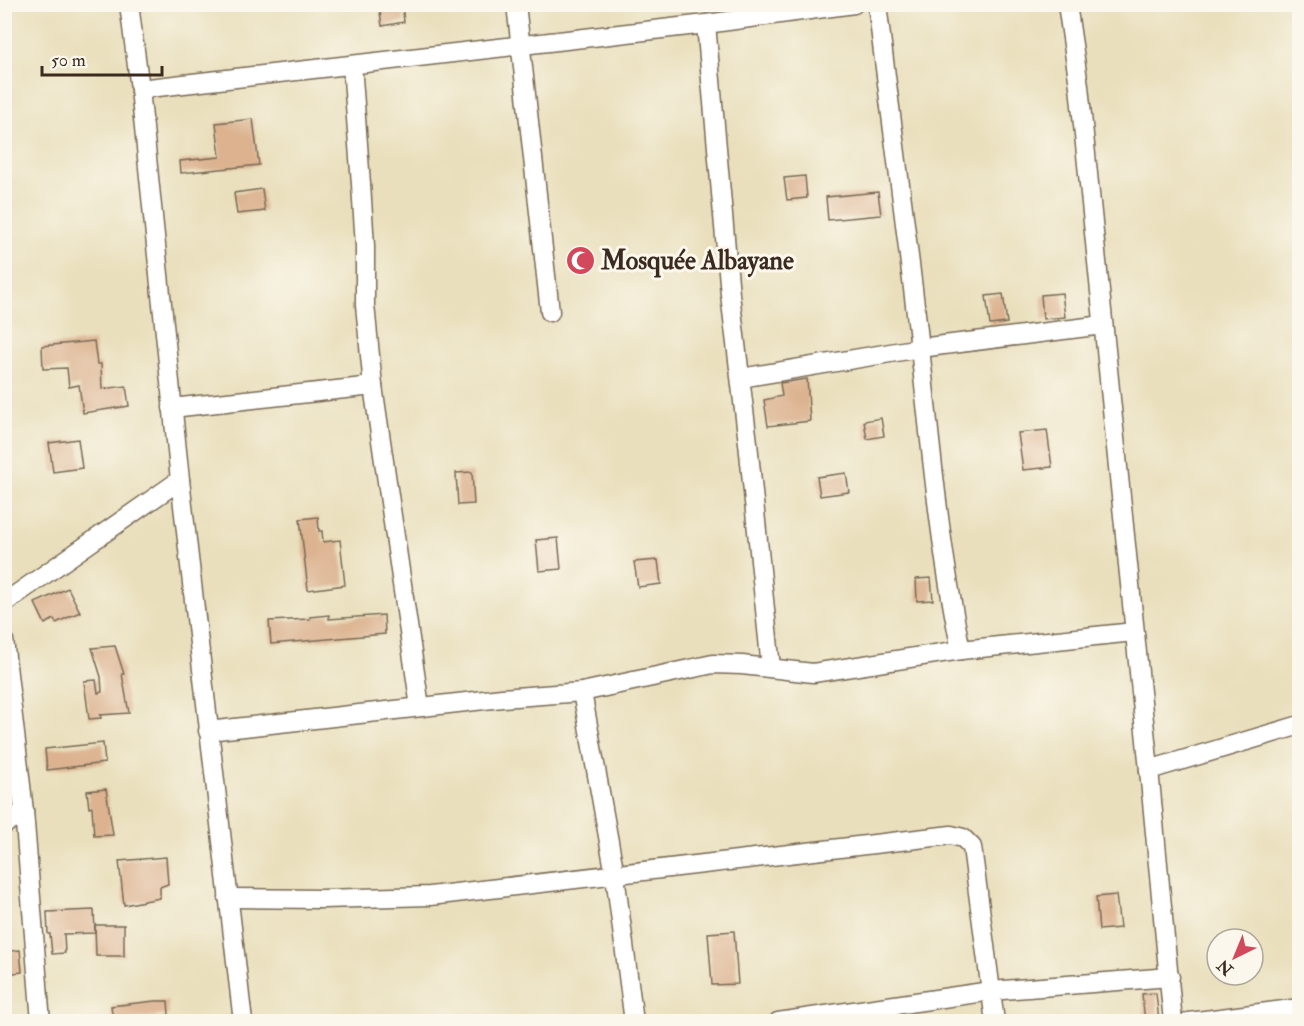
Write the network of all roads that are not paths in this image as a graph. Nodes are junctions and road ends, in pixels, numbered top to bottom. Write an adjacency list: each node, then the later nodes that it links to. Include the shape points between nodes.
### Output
1 (129, 4): 9 (street)
2 (516, 4): 7 (street)
3 (854, 4): 6 (street)
4 (877, 4): 12 (street)
5 (1068, 4): 11 (street)
6 (706, 24): 7 (street); 13 (street)
7 (520, 45): 8 (street); 10 (street)
8 (352, 65): 9 (street); 14 (street)
9 (140, 90): 15 (street)
10 (550, 312)
11 (1103, 325): 12 (street); 18 (street)
12 (920, 348): 13 (street); 20 (street, via 948,589)
13 (741, 378): 21 (street)
14 (373, 386): 15 (street); 23 (street)
15 (172, 408): 16 (street)
16 (180, 480): 17 (street); 25 (street)
17 (4, 603)
18 (1134, 632): 20 (street); 26 (street)
19 (4, 640): 27 (street)
20 (961, 650): 21 (street, via 813,673)
21 (771, 668): 22 (street, via 713,664)
22 (582, 692): 23 (street); 29 (street)
23 (420, 707): 25 (street)
24 (1299, 724): 26 (street)
25 (208, 731): 30 (street)
26 (1149, 770): 31 (street)
27 (24, 812): 28 (street); 35 (street)
28 (4, 825)
29 (615, 875): 30 (street, via 430,896); 32 (street, via 951,835 963,838 972,847); 37 (street)
30 (228, 898): 36 (street)
31 (1170, 977): 32 (street); 40 (street)
32 (991, 991): 34 (street); 39 (street)
33 (1299, 1008): 41 (street)
34 (807, 1019): 38 (street)
35 (41, 1022)
36 (243, 1022)
37 (634, 1022)
38 (778, 1022)
39 (995, 1022)
40 (1173, 1022)
41 (1189, 1022)

